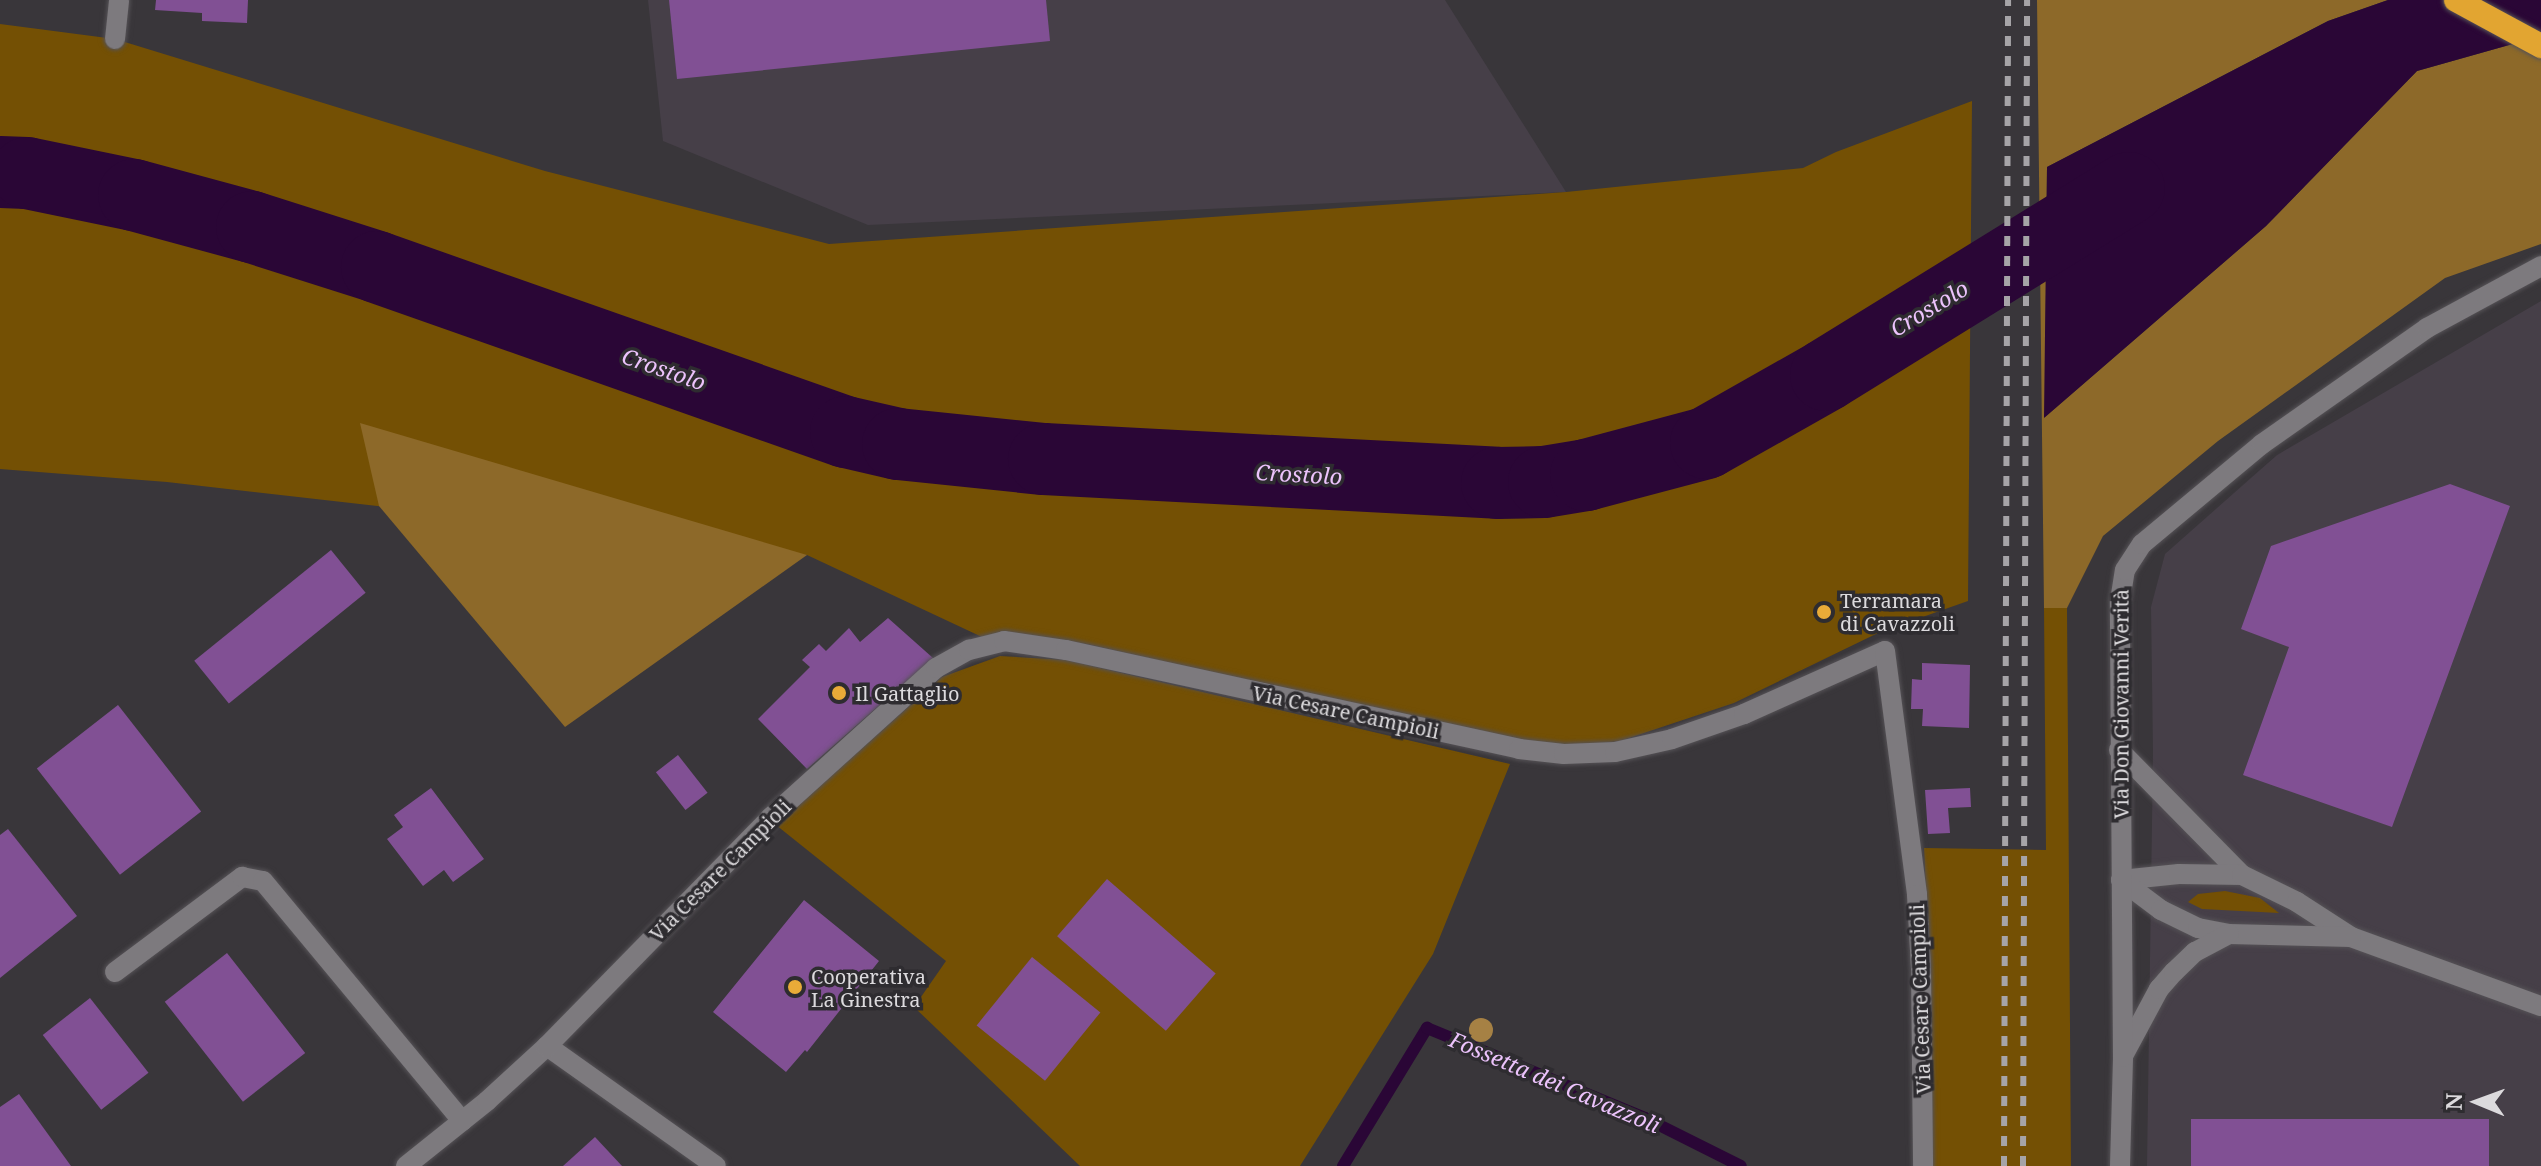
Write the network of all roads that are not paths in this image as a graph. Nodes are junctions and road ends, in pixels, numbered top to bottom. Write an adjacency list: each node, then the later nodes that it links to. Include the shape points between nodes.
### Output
1 (119, 0): 3 (street)
2 (2456, 0): 4 (highway)
3 (115, 39)
4 (2541, 46)
5 (2541, 266): 6 (street, Via Don Giovanni Verità, via 2427,328 2372,365 2262,444 2142,544 2122,582)
6 (2119, 750): 7 (street); 8 (street, Via Don Giovanni Verità)
7 (2242, 875): 8 (street); 10 (street)
8 (2121, 880): 9 (street, via 2182,922); 14 (street, Via Don Giovanni Verità)
9 (2229, 934): 10 (street); 14 (street, via 2195,952 2159,989)
10 (2351, 937): 12 (street)
11 (115, 972): 15 (street, via 242,877 263,881)
12 (2541, 1006)
13 (547, 1046): 15 (street, Via Cesare Campioli); 17 (street); 18 (street, Via Cesare Campioli, via 770,818 936,668 985,644 1028,643 1519,749 1564,754 1615,752 1672,739 1744,714 1885,651 1917,895)
14 (2123, 1057): 19 (street, Via Don Giovanni Verità)
15 (462, 1121): 16 (street, Via Cesare Campioli)
16 (406, 1166)
17 (716, 1166)
18 (1923, 1166)
19 (2120, 1166)

